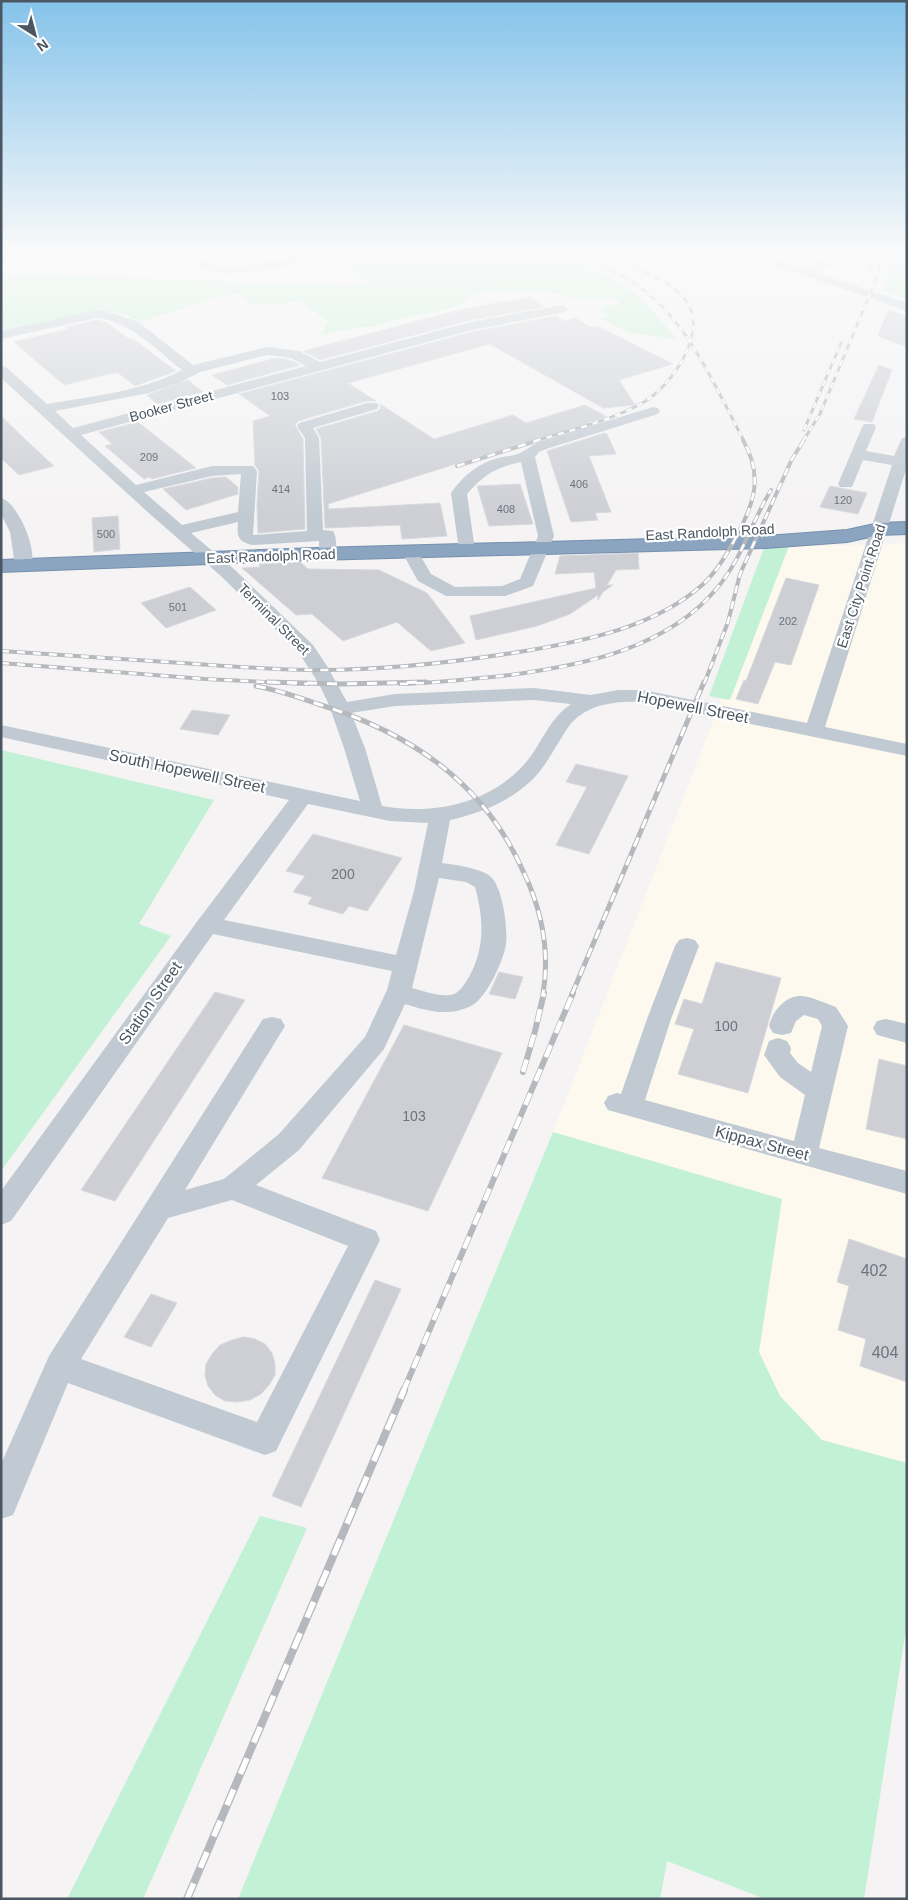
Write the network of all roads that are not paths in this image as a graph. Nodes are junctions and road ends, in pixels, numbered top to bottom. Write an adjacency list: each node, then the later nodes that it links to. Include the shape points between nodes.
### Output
1 (152, 340): 5 (street)
2 (420, 340): 3 (street, Booker Street)
3 (319, 367): 5 (street, via 294,354 267,351); 10 (street, Booker Street)
4 (1, 370): 7 (street, Terminal Street)
5 (191, 371): 7 (street, via 160,386)
6 (372, 406): 22 (street, via 304,426 312,438)
7 (44, 409): 10 (street, Terminal Street)
8 (653, 411): 13 (street, via 544,445)
9 (869, 427): 12 (street)
10 (71, 433): 16 (street, Terminal Street)
11 (907, 441): 14 (street, East City Point Road)
12 (857, 454): 14 (street); 15 (street)
13 (527, 456): 23 (street, via 546,536); 24 (street, via 489,465 459,493)
14 (900, 462): 20 (street, East City Point Road)
15 (846, 484)
16 (133, 490): 18 (street, via 212,471 248,469); 21 (street, Terminal Street)
17 (1, 502): 29 (street, via 13,518 23,544)
18 (246, 515): 21 (street); 22 (street, via 245,537 252,540)
19 (907, 528): 20 (highway, East Randolph Road)
20 (880, 530): 23 (highway, East Randolph Road, via 847,536 766,542); 33 (street, East City Point Road)
21 (179, 531): 27 (street, Terminal Street)
22 (315, 536): 26 (street, via 327,535)
23 (541, 547): 24 (highway, East Randolph Road); 25 (street, via 527,582 505,591 452,592 424,577)
24 (467, 550): 25 (highway, East Randolph Road)
25 (410, 552): 26 (highway, East Randolph Road)
26 (327, 553): 27 (highway, East Randolph Road)
27 (210, 558): 29 (highway, East Randolph Road); 31 (street, Terminal Street, via 306,649)
28 (1, 566): 29 (highway, East Randolph Road)
29 (24, 566)
30 (590, 701): 31 (street, via 534,694 395,700); 33 (street, Hopewell Street, via 622,695 643,696); 37 (street, Hopewell Street, via 575,709 559,727 536,763 522,778 482,802)
31 (339, 709): 36 (street, Terminal Street)
32 (1, 730): 35 (street, South Hopewell Street)
33 (814, 731): 34 (street, Hopewell Street)
34 (907, 750)
35 (303, 796): 36 (street, South Hopewell Street); 39 (street, Station Street)
36 (373, 811): 37 (street, Hopewell Street, via 418,817)
37 (440, 815): 38 (street)
38 (429, 870): 41 (street); 42 (street, via 475,877 484,884 494,944 479,983 464,1000 442,1003)
39 (207, 925): 41 (street); 49 (street, Station Street)
40 (688, 946): 45 (street, Kippax Street, via 624,1105)
41 (406, 965): 42 (street)
42 (398, 993): 47 (street, via 375,1042 289,1142)
43 (272, 1026): 48 (street)
44 (819, 1091): 44 (street, via 789,1070 777,1055 784,1016 801,1005 827,1013 835,1026); 45 (street)
45 (804, 1154): 46 (street, Kippax Street)
46 (907, 1183)
47 (233, 1188): 48 (street); 50 (street, via 366,1240 265,1440)
48 (158, 1209): 50 (street)
49 (1, 1213)
50 (60, 1366): 51 (street)
51 (1, 1503)

